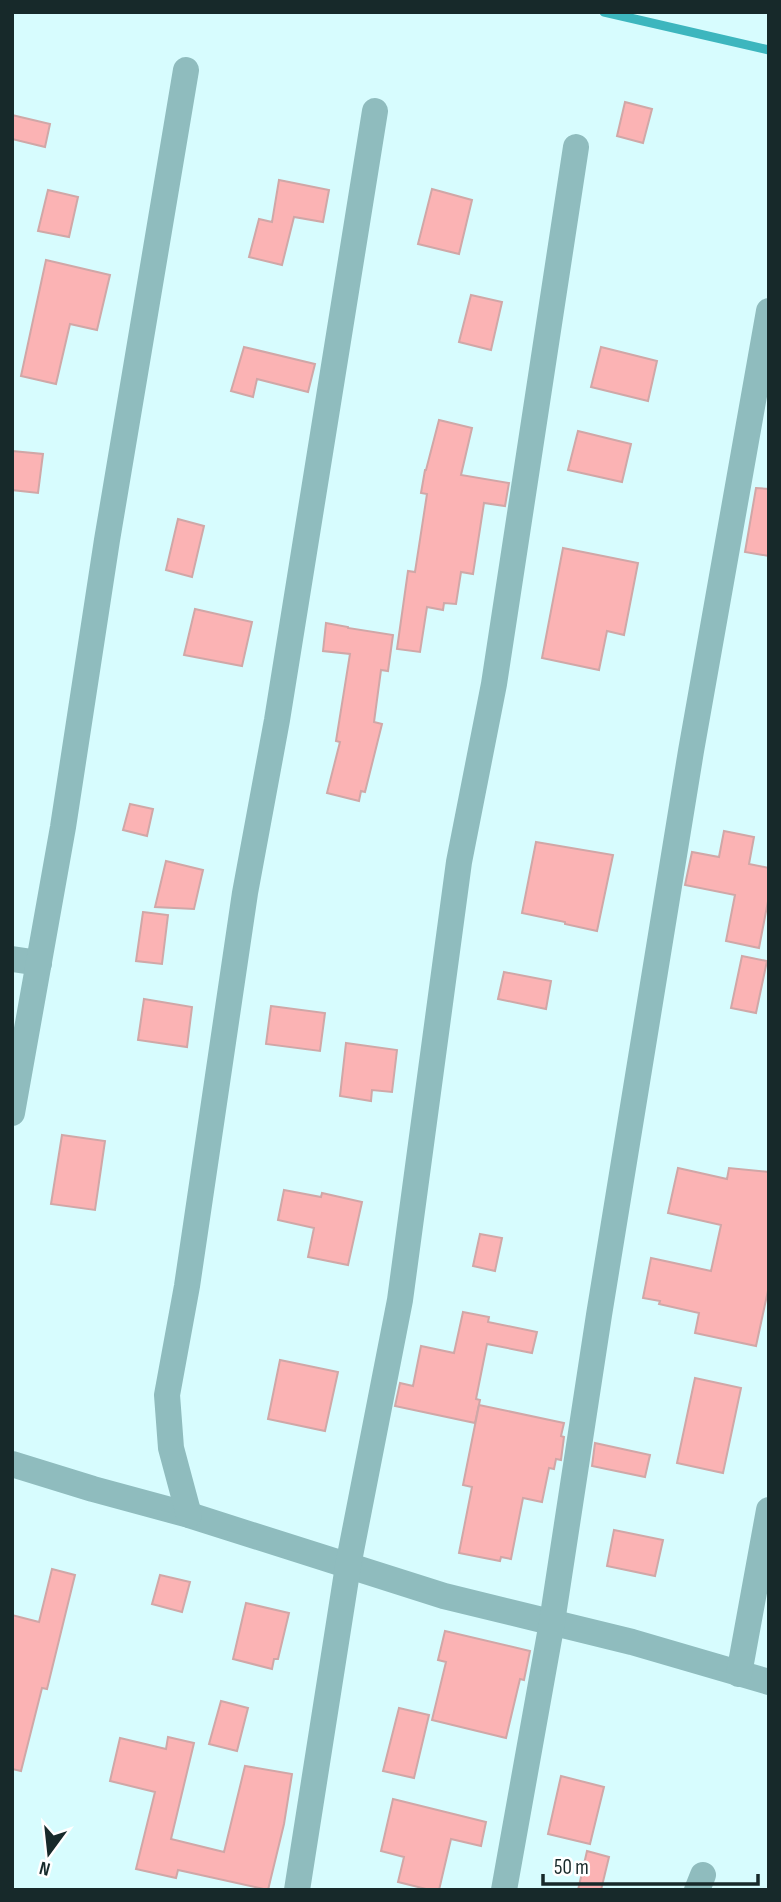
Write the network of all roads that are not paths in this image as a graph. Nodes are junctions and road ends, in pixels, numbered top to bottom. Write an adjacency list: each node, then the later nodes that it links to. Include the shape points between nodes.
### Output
1 (186, 70): 6 (street)
2 (374, 111): 10 (street, via 167,1395 172,1448)
3 (576, 147): 11 (street, via 494,684 459,862 400,1300)
4 (769, 311): 12 (street, via 691,751)
5 (12, 959): 6 (street)
6 (39, 963): 7 (street)
7 (12, 1114)
8 (12, 1464): 10 (street)
9 (769, 1510): 13 (street)
10 (189, 1516): 11 (street)
11 (348, 1566): 12 (street, via 444,1596); 15 (street)
12 (552, 1622): 13 (street); 16 (street)
13 (739, 1674): 14 (street)
14 (769, 1682)
15 (297, 1890)
16 (504, 1890)

